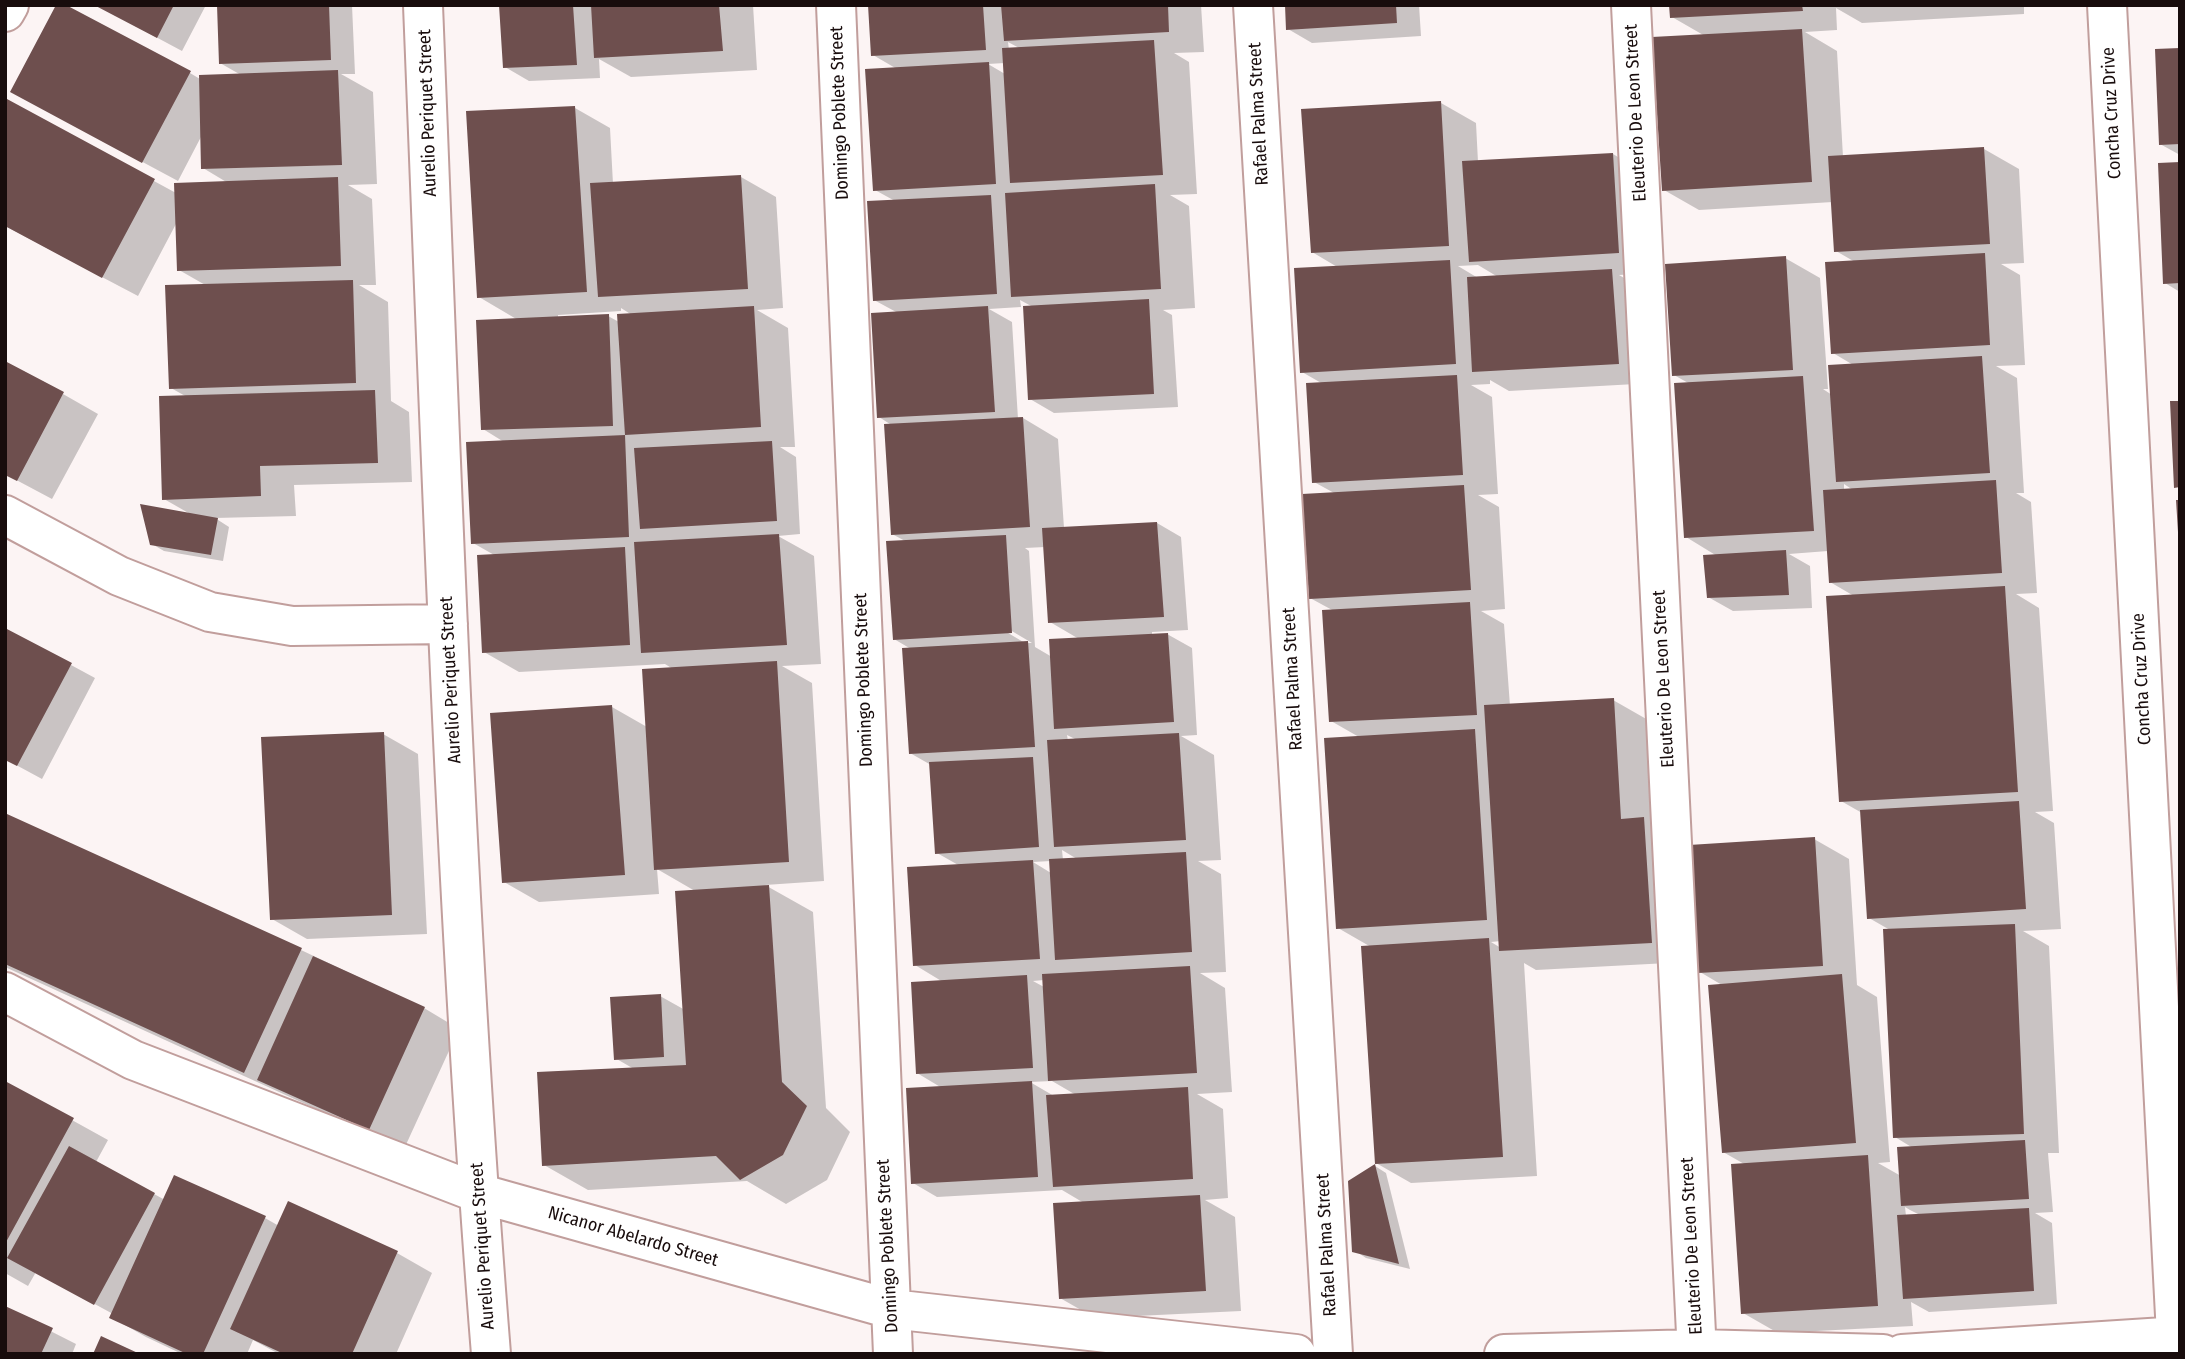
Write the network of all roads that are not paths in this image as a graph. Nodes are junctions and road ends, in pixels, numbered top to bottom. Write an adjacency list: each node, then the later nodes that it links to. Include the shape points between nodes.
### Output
1 (9, 5): 7 (street)
2 (423, 5): 9 (street, Aurelio Periquet Street)
3 (836, 5): 12 (street, Domingo Poblete Street)
4 (1253, 5): 18 (street, Rafael Palma Street)
5 (1631, 5): 14 (street, Eleuterio De Leon Street)
6 (2107, 5): 13 (street, Concha Cruz Drive)
7 (5, 12)
8 (5, 515): 9 (street, via 119,576 210,612 292,626)
9 (448, 624): 11 (street, Aurelio Periquet Street)
10 (5, 992): 11 (street, Nicanor Abelardo Street, via 133,1059)
11 (478, 1194): 12 (street, Nicanor Abelardo Street); 15 (street, Aurelio Periquet Street)
12 (891, 1309): 16 (street, Domingo Poblete Street); 17 (street, Nicanor Abelardo Street)
13 (2178, 1342): 21 (street)
14 (1697, 1351): 19 (street); 20 (street)
15 (491, 1354)
16 (893, 1354)
17 (1296, 1354)
18 (1333, 1354)
19 (1504, 1354)
20 (1883, 1354)
21 (1902, 1354)

